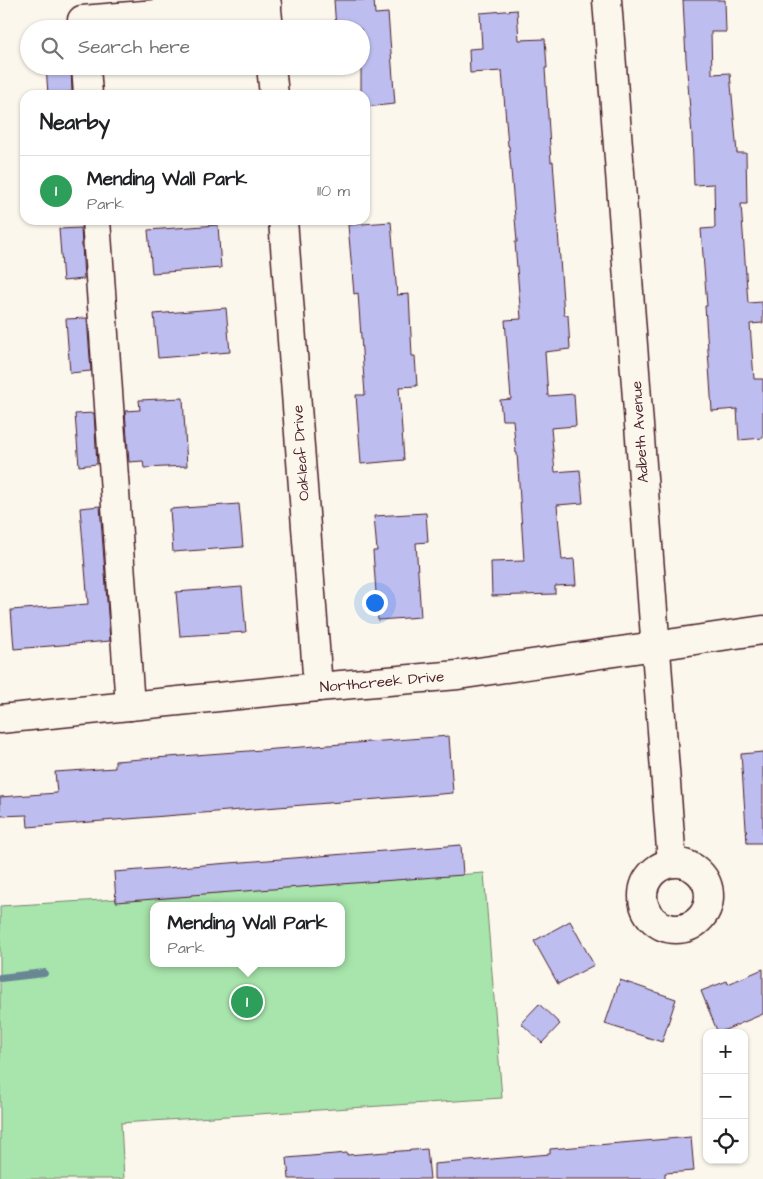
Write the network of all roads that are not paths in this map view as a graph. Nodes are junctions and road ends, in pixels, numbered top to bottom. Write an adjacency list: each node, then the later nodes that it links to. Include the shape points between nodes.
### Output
1 (607, 0): 11 (street, Adbeth Avenue)
2 (267, 11): 3 (street)
3 (82, 16)
4 (87, 75): 6 (street)
5 (272, 75): 7 (street)
6 (88, 90)
7 (273, 90)
8 (96, 225): 13 (street)
9 (283, 225): 12 (street, Oakleaf Drive)
10 (763, 630): 11 (street, Northcreek Drive)
11 (656, 646): 12 (street, Northcreek Drive, via 458,675); 15 (street, Adbeth Avenue)
12 (318, 687): 13 (street, Northcreek Drive)
13 (130, 706): 14 (street, Northcreek Drive)
14 (0, 719)
15 (672, 863)

